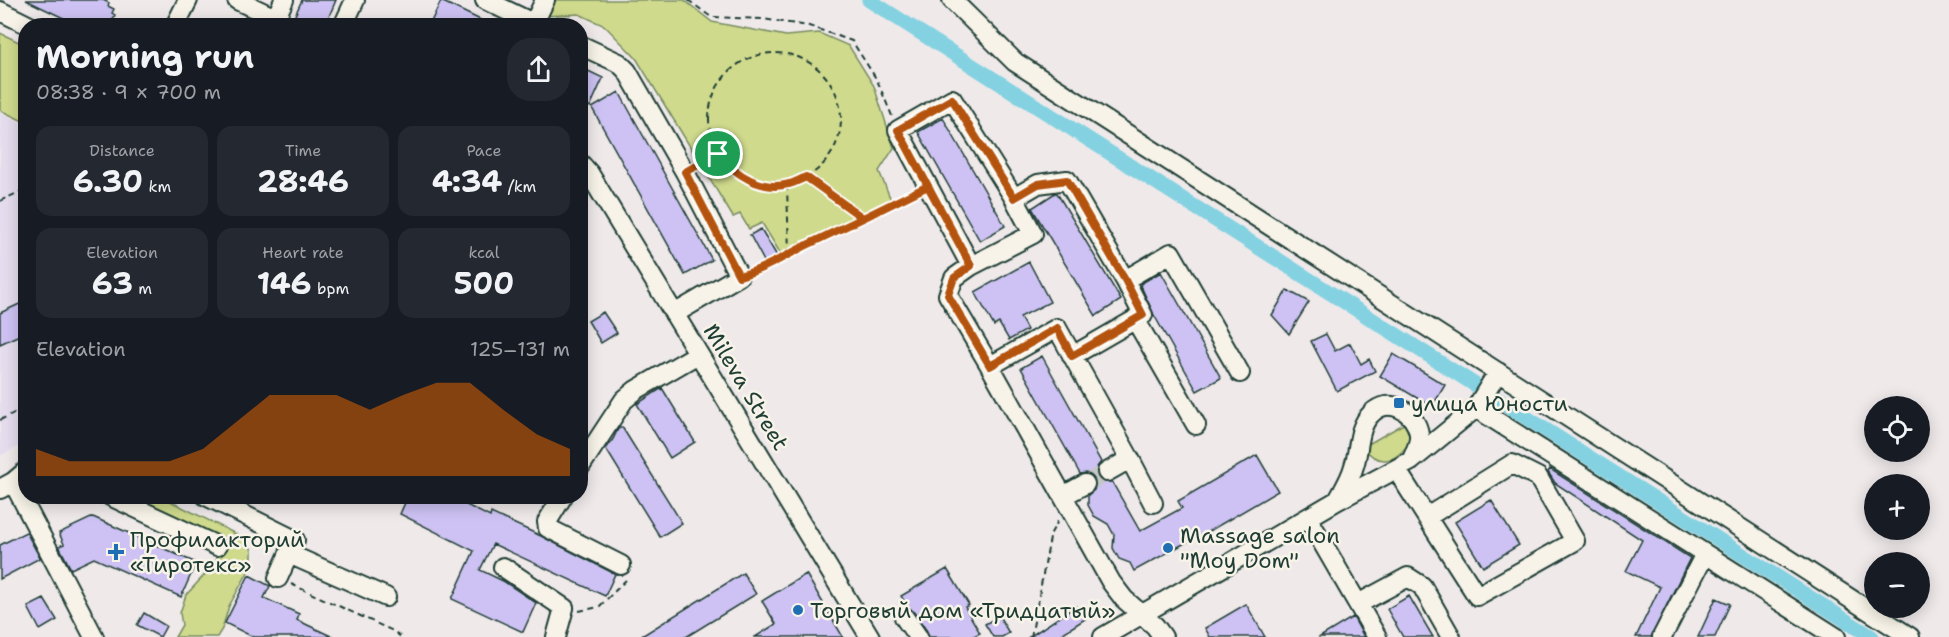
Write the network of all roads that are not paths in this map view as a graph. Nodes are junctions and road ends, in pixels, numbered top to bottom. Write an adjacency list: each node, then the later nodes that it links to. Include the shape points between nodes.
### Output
1 (188, 0): 9 (street)
2 (237, 0): 10 (street)
3 (284, 0): 11 (street)
4 (355, 0): 12 (street)
5 (485, 0): 13 (street)
6 (545, 0): 14 (street)
7 (952, 0): 27 (street, via 1016,62)
8 (0, 11): 15 (street)
9 (179, 18)
10 (267, 18)
11 (276, 18)
12 (347, 18)
13 (523, 18)
14 (538, 18)
15 (18, 20)
16 (588, 49): 21 (street, via 619,63 627,72 739,276)
17 (588, 172): 21 (street, Mileva Street)
18 (1014, 198): 19 (street, via 1033,234); 19 (street, via 952,99 898,130); 20 (street, via 1038,184 1067,180)
19 (971, 266): 25 (street, via 954,278 948,295)
20 (1125, 280): 22 (street, via 1143,315); 26 (street, via 1172,253)
21 (674, 314): 23 (street, Mileva Street)
22 (1135, 319): 24 (street); 29 (street)
23 (698, 354): 30 (street, via 624,400); 56 (street, Mileva Street)
24 (1072, 356): 25 (street, via 1057,328); 31 (street)
25 (990, 366): 36 (street)
26 (1240, 373)
27 (1496, 375): 28 (street); 64 (street)
28 (1478, 407): 32 (street); 46 (street)
29 (1196, 425)
30 (588, 455)
31 (1130, 459): 33 (street); 37 (street)
32 (1403, 465): 35 (street); 35 (street, via 1419,437 1416,423 1402,409 1382,407 1372,412 1362,428 1354,466); 42 (street)
33 (1107, 472)
34 (1085, 484): 36 (street)
35 (1338, 500): 43 (street)
36 (1065, 501): 52 (street, via 1111,582)
37 (1153, 503)
38 (25, 504): 54 (street)
39 (127, 504): 44 (street)
40 (222, 504): 45 (street, via 295,540)
41 (558, 504): 47 (street, via 547,522 548,528)
42 (1427, 517): 42 (street, via 1477,596 1575,541 1538,477 1512,464)
43 (1308, 518): 51 (street); 52 (street)
44 (217, 546)
45 (289, 554): 49 (street); 50 (street)
46 (1705, 554): 62 (street); 63 (street)
47 (621, 566)
48 (503, 567): 55 (street, via 564,608)
49 (278, 578)
50 (386, 597)
51 (1358, 604): 60 (street); 61 (street, via 1408,577 1422,586)
52 (1142, 615): 58 (street); 59 (street)
53 (904, 617): 57 (street)
54 (94, 637)
55 (556, 637)
56 (870, 637)
57 (918, 637)
58 (1103, 637)
59 (1163, 637)
60 (1377, 637)
61 (1451, 637)
62 (1662, 637)
63 (1836, 637)
64 (1910, 637)

